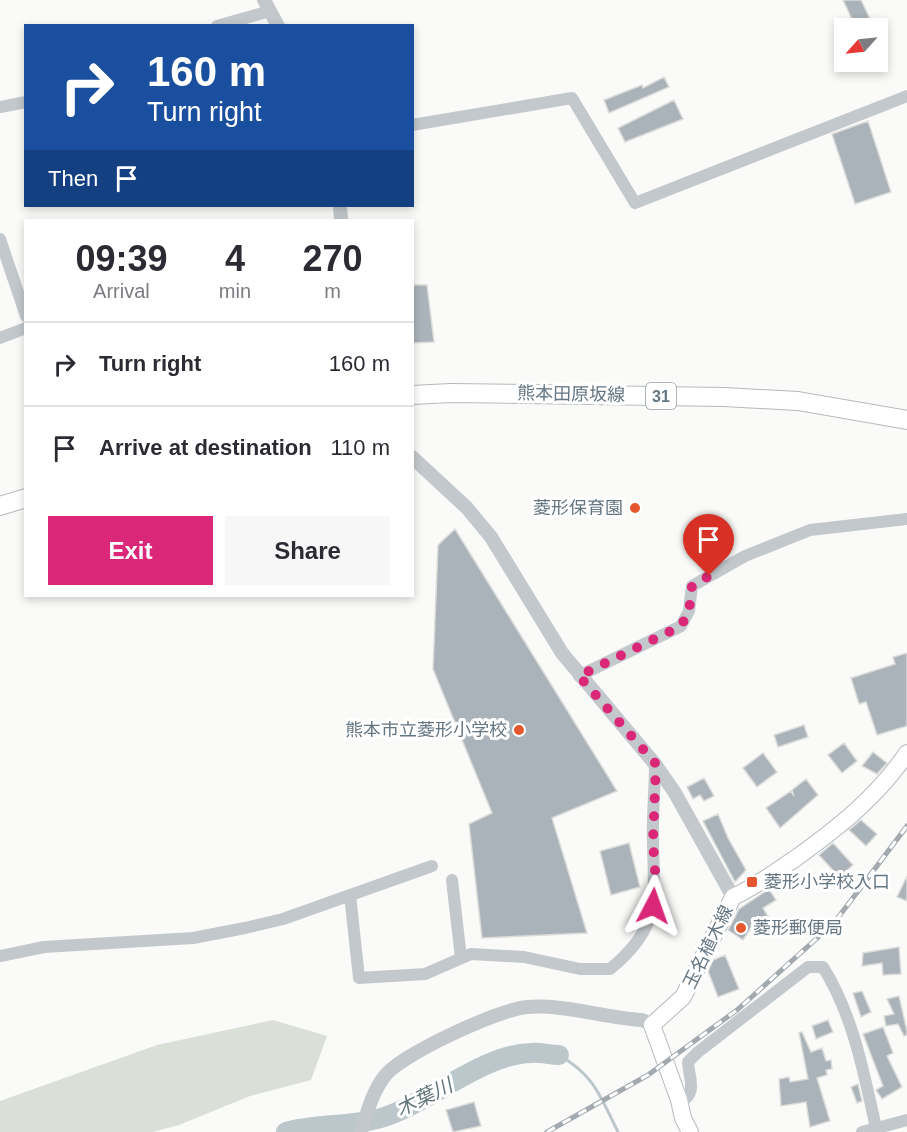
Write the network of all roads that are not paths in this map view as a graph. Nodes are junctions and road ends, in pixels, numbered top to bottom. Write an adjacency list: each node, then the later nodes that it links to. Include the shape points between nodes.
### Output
1 (267, 5): 2 (street); 3 (street)
2 (222, 24)
3 (277, 24)
4 (907, 96): 7 (street, via 635,203 572,98)
5 (24, 102): 6 (street)
6 (0, 107)
7 (414, 125)
8 (0, 239): 9 (street)
9 (24, 310)
10 (24, 329): 11 (street)
11 (0, 338)
12 (414, 395): 13 (main road, 熊本田原坂線 / 31, via 724,397 798,401)
13 (907, 420)
14 (414, 459): 18 (street, via 467,508 490,537)
15 (24, 499): 16 (main road)
16 (0, 506)
17 (907, 519): 18 (street, via 810,530 745,556 692,586 689,611 681,626)
18 (579, 676): 20 (street)
19 (907, 753): 24 (main road, 玉名植木線, via 875,795 833,832)
20 (656, 764): 24 (street, via 696,827); 26 (street, via 653,906 646,929 625,957 610,969 580,969 524,957 471,954)
21 (432, 866): 23 (street)
22 (452, 880): 26 (street)
23 (350, 895): 25 (street, via 283,919 193,938 44,947); 26 (street, via 359,978 425,974)
24 (733, 897): 27 (main road, 玉名植木線, via 683,997)
25 (0, 956)
26 (461, 958)
27 (652, 1025): 28 (main road); 31 (street, via 642,1020 526,1007 488,1018 397,1063 384,1076)
28 (680, 1102): 30 (street, via 687,1099 693,1088 688,1062 698,1052 808,967 823,967 848,1020); 32 (main road, via 682,1118)
29 (907, 1120): 30 (street)
30 (876, 1128): 33 (street)
31 (361, 1132)
32 (690, 1132)
33 (862, 1132)

